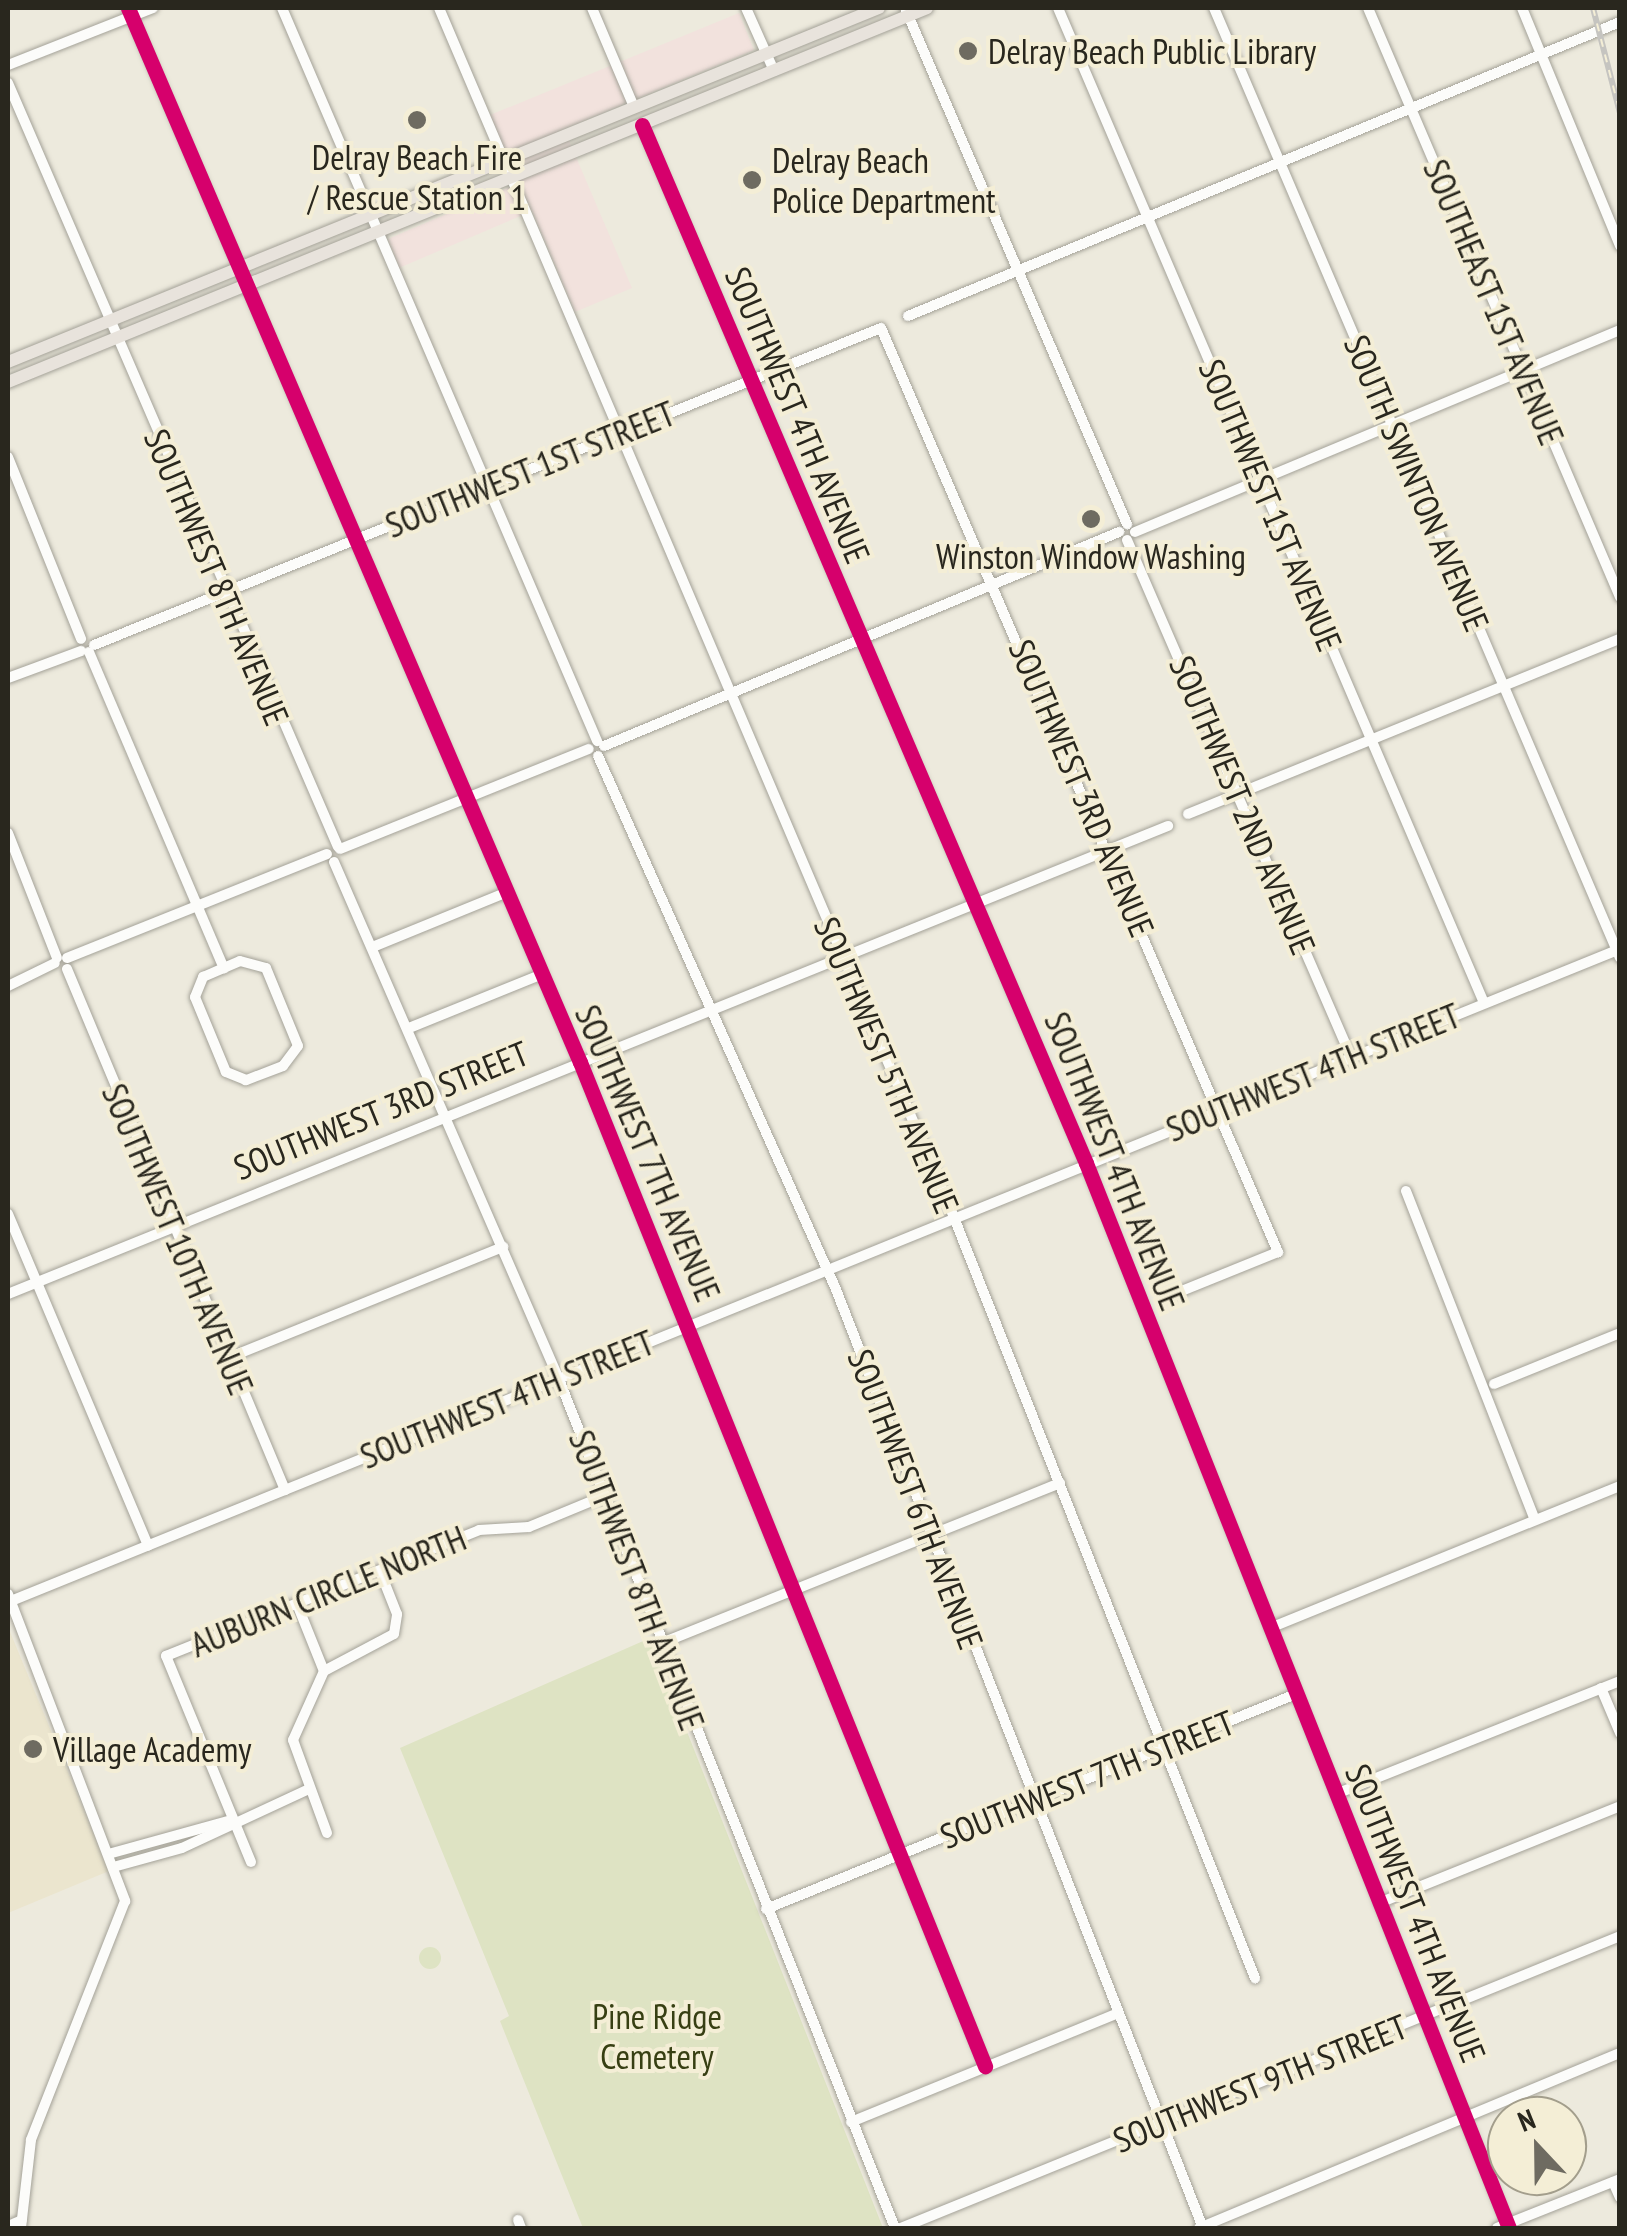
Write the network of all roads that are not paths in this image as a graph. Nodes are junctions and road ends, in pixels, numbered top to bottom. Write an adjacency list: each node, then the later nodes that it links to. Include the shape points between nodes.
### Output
1 (153, 8): 13 (street)
2 (282, 8): 28 (street, SOUTHWEST 6TH AVENUE)
3 (438, 8): 25 (street, SOUTHWEST 5TH AVENUE)
4 (592, 8): 21 (street)
5 (746, 8): 15 (street)
6 (879, 8): 15 (main road)
7 (928, 8): 12 (main road)
8 (1058, 8): 29 (street, SOUTHWEST 1ST AVENUE)
9 (1214, 8): 26 (street, SOUTH SWINTON AVENUE)
10 (1368, 8): 22 (street, SOUTHEAST 1ST AVENUE)
11 (1522, 8): 16 (street)
12 (906, 11): 18 (main road); 33 (street, SOUTHWEST 2ND AVENUE)
13 (130, 12): 17 (street); 32 (street, SOUTHWEST 7TH AVENUE)
14 (1620, 22): 16 (street)
15 (765, 54): 18 (street); 20 (main road)
16 (1542, 54): 22 (street); 31 (street)
17 (8, 65)
18 (774, 71): 23 (main road)
19 (8, 83): 36 (street, SOUTHWEST 8TH AVENUE)
20 (675, 90): 21 (main road); 23 (main road)
21 (634, 107): 24 (main road); 25 (main road)
22 (1410, 108): 26 (street); 41 (street, SOUTHEAST 1ST AVENUE)
23 (642, 125): 24 (main road); 42 (street, SOUTHWEST 4TH AVENUE)
24 (605, 140): 27 (main road)
25 (502, 161): 27 (street, SOUTHWEST 5TH AVENUE); 28 (main road)
26 (1280, 162): 29 (street); 44 (street, SOUTH SWINTON AVENUE)
27 (510, 179): 30 (main road); 45 (street, SOUTHWEST 5TH AVENUE)
28 (370, 216): 30 (street, SOUTHWEST 6TH AVENUE); 32 (main road)
29 (1146, 216): 33 (street); 47 (street, SOUTHWEST 1ST AVENUE)
30 (378, 233): 34 (main road); 48 (street, SOUTHWEST 6TH AVENUE)
31 (1620, 246)
32 (240, 269): 34 (street, SOUTHWEST 7TH AVENUE); 36 (main road)
33 (1014, 271): 35 (street); 49 (street, SOUTHWEST 2ND AVENUE)
34 (246, 287): 39 (main road); 50 (street, SOUTHWEST 7TH AVENUE)
35 (908, 316)
36 (109, 322): 39 (street, SOUTHWEST 8TH AVENUE); 40 (main road)
37 (882, 328): 42 (street, SOUTHWEST 1ST STREET); 51 (street, SOUTHWEST 3RD AVENUE)
38 (1620, 330): 41 (street)
39 (116, 339): 43 (main road); 52 (street, SOUTHWEST 8TH AVENUE)
40 (8, 362)
41 (1523, 370): 44 (street); 53 (street, SOUTHEAST 1ST AVENUE)
42 (751, 378): 45 (street, SOUTHWEST 1ST STREET); 55 (street, SOUTHWEST 4TH AVENUE)
43 (8, 382)
44 (1392, 424): 47 (street); 58 (street, SOUTH SWINTON AVENUE)
45 (617, 432): 48 (street, SOUTHWEST 1ST STREET); 59 (street, SOUTHWEST 5TH AVENUE)
46 (8, 457): 56 (street)
47 (1260, 478): 49 (street); 60 (street, SOUTHWEST 1ST AVENUE)
48 (485, 486): 50 (street, SOUTHWEST 1ST STREET); 61 (street, SOUTHWEST 6TH AVENUE)
49 (1127, 532): 51 (street); 62 (street, SOUTHWEST 2ND AVENUE)
50 (355, 540): 52 (street, SOUTHWEST 1ST STREET); 63 (street, SOUTHWEST 7TH AVENUE)
51 (996, 585): 55 (street); 67 (street, SOUTHWEST 3RD AVENUE)
52 (222, 591): 56 (street, SOUTHWEST 1ST STREET); 68 (street, SOUTHWEST 8TH AVENUE)
53 (1620, 596)
54 (1620, 639): 58 (street)
55 (861, 640): 59 (street); 70 (street, SOUTHWEST 4TH AVENUE)
56 (87, 644): 57 (street, SOUTHWEST 1ST STREET); 71 (street)
57 (8, 678)
58 (1504, 686): 60 (street); 73 (street, SOUTH SWINTON AVENUE)
59 (729, 694): 61 (street); 74 (street, SOUTHWEST 5TH AVENUE)
60 (1371, 740): 62 (street); 79 (street, SOUTHWEST 1ST AVENUE)
61 (597, 749): 63 (street); 80 (street, SOUTHWEST 6TH AVENUE)
62 (1239, 794): 64 (street); 82 (street, SOUTHWEST 2ND AVENUE)
63 (467, 803): 68 (street); 69 (street, SOUTHWEST 7TH AVENUE)
64 (1188, 814)
65 (1168, 826): 67 (street, SOUTHWEST 3RD STREET)
66 (8, 833): 75 (street, SOUTHWEST 10TH AVENUE)
67 (1108, 848): 70 (street, SOUTHWEST 3RD STREET); 84 (street, SOUTHWEST 3RD AVENUE)
68 (335, 854): 71 (street); 72 (street, SOUTHWEST 8TH AVENUE)
69 (505, 893): 72 (street); 77 (street, SOUTHWEST 7TH AVENUE)
70 (974, 902): 74 (street, SOUTHWEST 3RD STREET); 86 (street, SOUTHWEST 4TH AVENUE)
71 (199, 908): 75 (street); 76 (street)
72 (374, 946): 81 (street, SOUTHWEST 8TH AVENUE)
73 (1618, 952): 79 (street, SOUTHWEST 4TH STREET)
74 (840, 956): 80 (street, SOUTHWEST 3RD STREET); 89 (street, SOUTHWEST 5TH AVENUE)
75 (62, 963): 78 (street); 90 (street, SOUTHWEST 10TH AVENUE)
76 (224, 968): 76 (street, via 254,961 270,974 297,1038 283,1066 246,1080 222,1066 195,996 204,978)
77 (540, 975): 81 (street); 83 (street, SOUTHWEST 7TH AVENUE)
78 (8, 986)
79 (1484, 1003): 82 (street, SOUTHWEST 4TH STREET)
80 (710, 1009): 83 (street, SOUTHWEST 3RD STREET); 92 (street, SOUTHWEST 6TH AVENUE)
81 (410, 1028): 85 (street, SOUTHWEST 8TH AVENUE)
82 (1351, 1057): 84 (street, SOUTHWEST 4TH STREET)
83 (580, 1062): 85 (street, SOUTHWEST 3RD STREET); 96 (street, SOUTHWEST 7TH AVENUE)
84 (1218, 1110): 86 (street, SOUTHWEST 4TH STREET); 95 (street, SOUTHWEST 3RD AVENUE, via 1278,1252)
85 (447, 1116): 90 (street, SOUTHWEST 3RD STREET); 91 (street, SOUTHWEST 8TH AVENUE)
86 (1086, 1163): 89 (street, SOUTHWEST 4TH STREET); 112 (street, SOUTHWEST 4TH AVENUE)
87 (1406, 1191): 105 (street)
88 (8, 1214): 93 (street)
89 (952, 1216): 92 (street, SOUTHWEST 4TH STREET); 101 (street, SOUTHWEST 5TH AVENUE)
90 (172, 1228): 93 (street, SOUTHWEST 3RD STREET); 98 (street, SOUTHWEST 10TH AVENUE)
91 (503, 1247): 98 (street); 99 (street, SOUTHWEST 8TH AVENUE)
92 (822, 1271): 96 (street, SOUTHWEST 4TH STREET); 106 (street, SOUTHWEST 6TH AVENUE)
93 (36, 1282): 94 (street, SOUTHWEST 3RD STREET); 107 (street)
94 (8, 1294)
95 (1170, 1296)
96 (687, 1325): 99 (street, SOUTHWEST 4TH STREET); 109 (street, SOUTHWEST 7TH AVENUE)
97 (1620, 1332): 100 (street)
98 (228, 1358): 103 (street, SOUTHWEST 10TH AVENUE)
99 (558, 1377): 103 (street, SOUTHWEST 4TH STREET); 104 (street, SOUTHWEST 8TH AVENUE)
100 (1494, 1384)
101 (1060, 1483): 106 (street); 119 (street, SOUTHWEST 5TH AVENUE)
102 (1620, 1486): 105 (street)
103 (285, 1490): 107 (street, SOUTHWEST 4TH STREET)
104 (604, 1496): 108 (street, AUBURN CIRCLE NORTH, via 528,1527 479,1530); 113 (street, SOUTHWEST 8TH AVENUE)
105 (1536, 1520): 112 (street)
106 (928, 1534): 109 (street); 122 (street, SOUTHWEST 6TH AVENUE)
107 (148, 1546): 110 (street, SOUTHWEST 4TH STREET)
108 (380, 1571): 111 (street, AUBURN CIRCLE NORTH); 114 (street, via 397,1614 394,1634)
109 (795, 1590): 113 (street); 127 (street, SOUTHWEST 7TH AVENUE)
110 (9, 1597): 126 (street)
111 (297, 1604): 114 (street); 124 (street, AUBURN CIRCLE NORTH, via 166,1656)
112 (1270, 1628): 117 (street, SOUTHWEST 4TH AVENUE)
113 (662, 1642): 131 (street, SOUTHWEST 8TH AVENUE)
114 (324, 1671): 120 (street, via 293,1740)
115 (1620, 1681): 116 (street)
116 (1601, 1688): 118 (street); 121 (street)
117 (1296, 1694): 119 (street, SOUTHWEST 7TH STREET); 121 (street, SOUTHWEST 4TH AVENUE)
118 (1620, 1734)
119 (1164, 1748): 122 (street, SOUTHWEST 7TH STREET); 133 (street, SOUTHWEST 5TH AVENUE)
120 (309, 1789): 124 (street); 125 (street)
121 (1336, 1794): 130 (street, SOUTHWEST 4TH AVENUE)
122 (1032, 1802): 127 (street, SOUTHWEST 7TH STREET); 134 (street, SOUTHWEST 6TH AVENUE)
123 (1620, 1806): 130 (street)
124 (234, 1820): 126 (street); 128 (street); 129 (street, via 182,1848)
125 (327, 1833)
126 (112, 1853): 129 (street)
127 (900, 1855): 131 (street, SOUTHWEST 7TH STREET); 137 (street, SOUTHWEST 7TH AVENUE)
128 (251, 1862)
129 (117, 1866): 143 (street, via 120,1928 31,2140)
130 (1379, 1904): 135 (street, SOUTHWEST 4TH AVENUE)
131 (766, 1909): 139 (street, SOUTHWEST 8TH AVENUE)
132 (1620, 1936): 135 (street, SOUTHWEST 9TH STREET)
133 (1255, 1978)
134 (1116, 2014): 137 (street); 140 (street, SOUTHWEST 6TH AVENUE)
135 (1425, 2015): 138 (street, SOUTHWEST 4TH AVENUE); 140 (street, SOUTHWEST 9TH STREET)
136 (1620, 2053): 138 (street)
137 (984, 2066): 139 (street)
138 (1466, 2117): 145 (street, SOUTHWEST 4TH AVENUE); 147 (street)
139 (850, 2122): 146 (street, SOUTHWEST 8TH AVENUE)
140 (1159, 2124): 146 (street, SOUTHWEST 9TH STREET); 147 (street, SOUTHWEST 6TH AVENUE)
141 (1616, 2180): 142 (street); 145 (street)
142 (1620, 2198)
143 (21, 2224): 144 (street)
144 (8, 2226)
145 (1504, 2227)
146 (898, 2228)
147 (1201, 2228)

